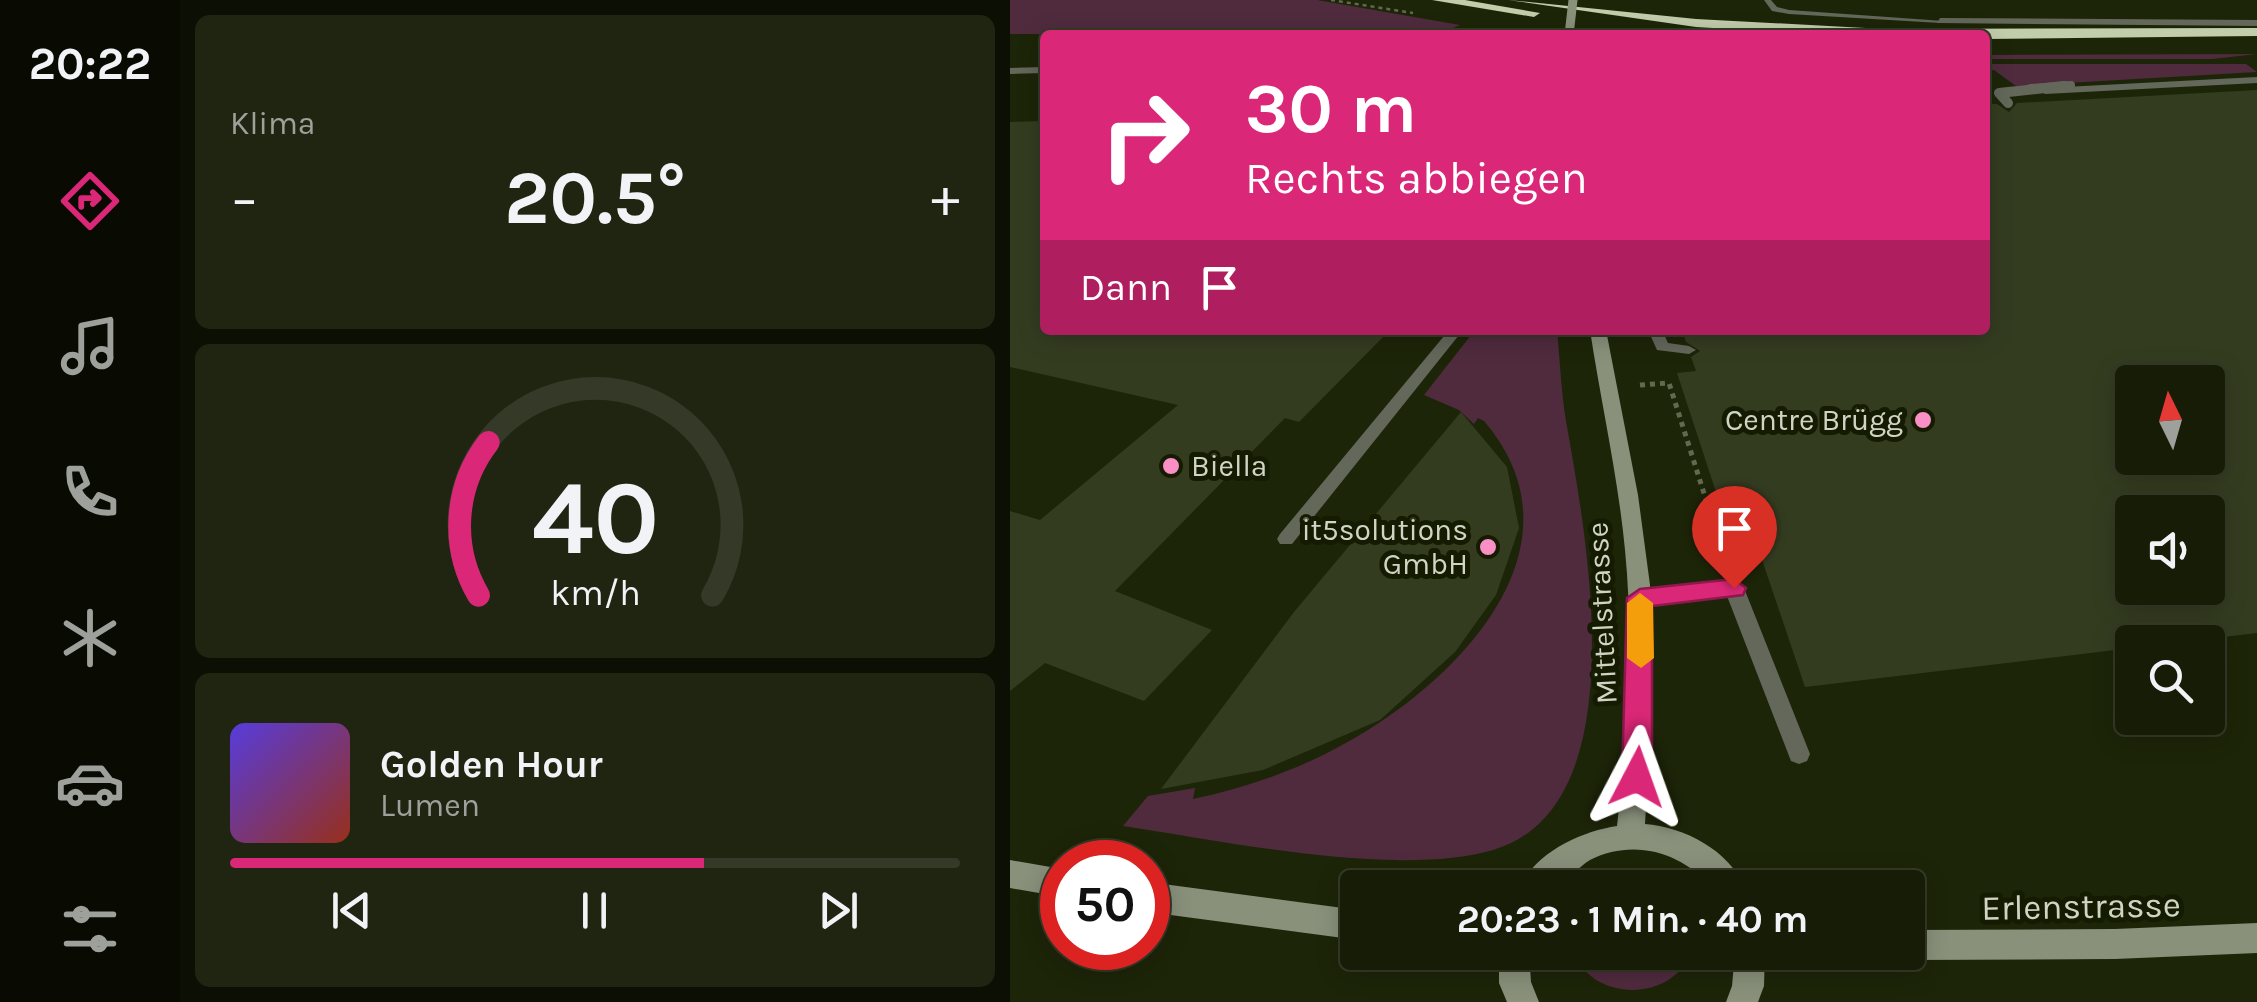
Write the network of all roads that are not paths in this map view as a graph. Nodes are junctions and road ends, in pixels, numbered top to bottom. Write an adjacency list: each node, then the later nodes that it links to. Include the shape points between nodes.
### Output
1 (1438, 0): 8 (highway)
2 (1514, 0): 14 (highway, via 1685,20)
3 (1523, 0): 6 (highway)
4 (1573, 0): 11 (main road, bridge)
5 (1766, 0): 9 (lane, via 1789,12)
6 (1665, 4)
7 (1755, 12): 15 (highway)
8 (1600, 20): 12 (highway); 13 (highway)
9 (1940, 21): 10 (street)
10 (2257, 23)
11 (1570, 30)
12 (1672, 30)
13 (1724, 30)
14 (1875, 30)
15 (1897, 30)
16 (1990, 32): 17 (highway)
17 (2257, 32)
18 (2257, 44): 19 (highway)
19 (1990, 46)
20 (1040, 70): 21 (street)
21 (1010, 71)
22 (2257, 80): 23 (lane)
23 (2206, 82): 24 (lane); 27 (lane, bridge, via 1999,93)
24 (2154, 84): 25 (lane); 26 (lane, via 2122,92)
25 (1990, 94)
26 (2126, 97)
27 (2008, 103)
28 (1452, 335): 32 (lane)
29 (1599, 335): 33 (main road, Mittelstrasse)
30 (1658, 335): 31 (lane, via 1662,347)
31 (1689, 350)
32 (1286, 538)
33 (1640, 598): 34 (lane, via 1734,588); 35 (main road, Mittelstrasse, via 1640,748)
34 (1798, 754)
35 (1630, 834): 36 (main road, via 1577,848); 37 (main road, via 1684,846)
36 (1553, 870)
37 (1715, 870)
38 (1010, 874): 39 (main road)
39 (1040, 879)
40 (1170, 901): 41 (main road)
41 (1340, 924)
42 (2257, 938): 43 (main road, Erlenstrasse)
43 (1925, 944)
44 (1515, 970): 46 (main road)
45 (1749, 970): 47 (main road)
46 (1523, 1002)
47 (1742, 1002)

